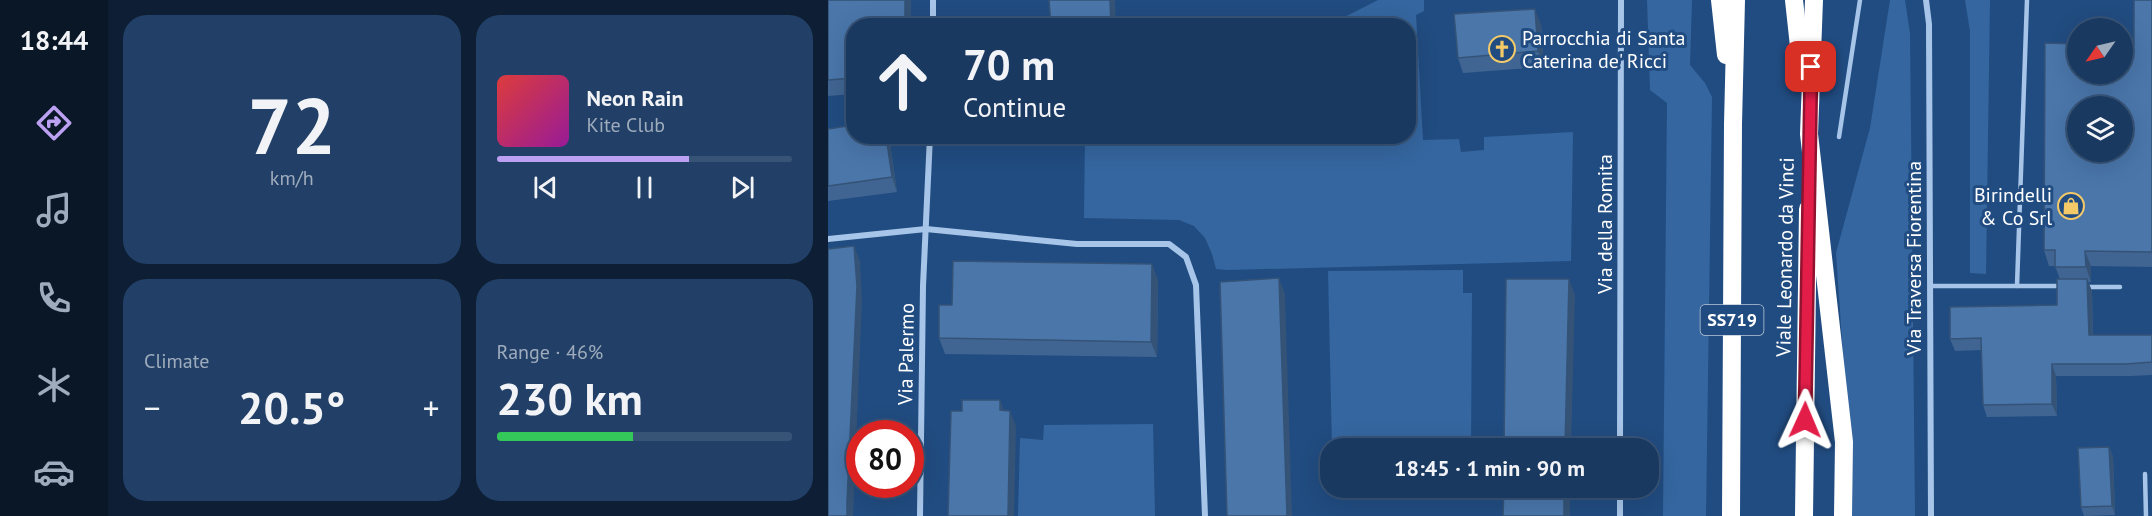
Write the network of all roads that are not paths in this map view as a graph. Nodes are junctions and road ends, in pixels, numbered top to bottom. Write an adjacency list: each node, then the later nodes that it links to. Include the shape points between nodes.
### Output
1 (933, 0): 10 (street)
2 (1621, 0): 22 (street, Via della Romita)
3 (1719, 0): 11 (highway)
4 (1736, 0): 11 (highway, SS719)
5 (1794, 0): 12 (highway, Viale Leonardo da Vinci)
6 (1814, 0): 12 (highway)
7 (1860, 0): 13 (lane)
8 (1926, 0): 17 (street, Via Traversa Fiorentina)
9 (2027, 0): 18 (lane)
10 (933, 18)
11 (1733, 124): 28 (highway, SS719)
12 (1809, 134): 29 (highway, Viale Leonardo da Vinci); 30 (highway, via 1844,442)
13 (1839, 138)
14 (930, 144): 15 (street, Via Palermo)
15 (926, 229): 16 (street); 25 (street, Via Palermo); 26 (street, via 1077,244 1169,244 1186,258 1196,285)
16 (828, 239)
17 (1930, 286): 18 (lane); 31 (street, Via Traversa Fiorentina)
18 (2017, 286): 19 (lane)
19 (2063, 286)
20 (2074, 286): 21 (lane)
21 (2120, 287)
22 (1620, 438)
23 (2145, 474): 32 (lane)
24 (1620, 498): 27 (street)
25 (920, 516)
26 (1205, 516)
27 (1620, 516)
28 (1731, 516)
29 (1804, 516)
30 (1843, 516)
31 (1931, 516)
32 (2146, 516)

